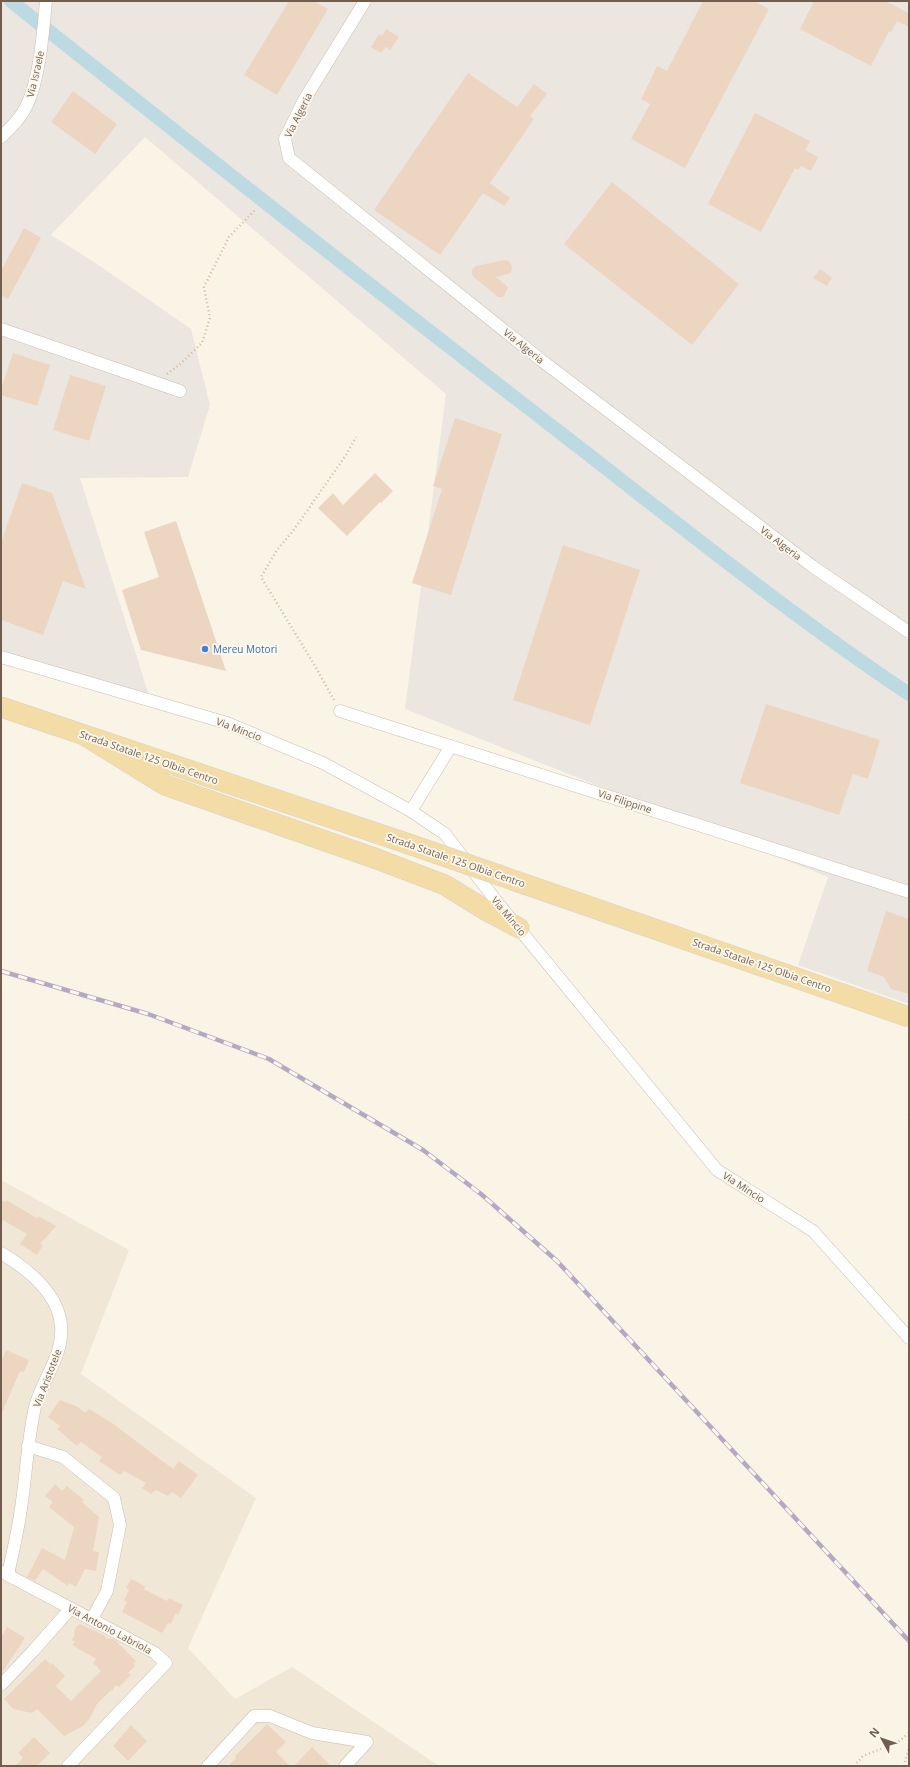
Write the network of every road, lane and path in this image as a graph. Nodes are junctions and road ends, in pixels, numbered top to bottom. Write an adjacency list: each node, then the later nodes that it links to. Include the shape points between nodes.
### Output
1 (46, 1): 3 (street, Via Israele, via 34,85 27,106 14,126)
2 (365, 1): 9 (street, Via Algeria, via 304,100 284,139 289,158 541,360 812,566)
3 (1, 137)
4 (255, 210): 6 (path, via 229,237 204,287 210,318 202,343 180,364)
5 (1, 329): 6 (street)
6 (155, 382): 7 (street)
7 (180, 391)
8 (356, 437): 12 (path, via 293,531 277,550 261,578)
9 (909, 632)
10 (1, 657): 15 (street, Via Mincio, via 228,722 323,763)
11 (1, 708): 13 (main road, Strada Statale 125 Olbia Centro)
12 (340, 712): 14 (street, Via Filippine)
13 (84, 736): 17 (main road, via 165,785 445,885); 18 (main road, Strada Statale 125 Olbia Centro, bridge, via 406,843)
14 (451, 746): 15 (street); 16 (street, Via Filippine)
15 (410, 811): 17 (street, Via Mincio, via 445,834)
16 (909, 892)
17 (520, 928): 22 (street, Via Mincio, via 717,1170 813,1231)
18 (909, 1017)
19 (909, 1118): 20 (path)
20 (909, 1124)
21 (1, 1253): 23 (street, Via Aristotele, via 19,1263 39,1282 54,1302 61,1324 60,1348 35,1406)
22 (909, 1338)
23 (28, 1446): 24 (street, Via Aristotele, via 20,1515); 26 (street, via 63,1457 114,1498 120,1525 107,1592)
24 (5, 1573): 25 (street, Via Antonio Labriola)
25 (71, 1608): 26 (street, Via Antonio Labriola); 27 (street)
26 (92, 1619): 30 (street, Via Antonio Labriola, via 155,1653 166,1663)
27 (1, 1684)
28 (909, 1733): 33 (path, via 898,1742 863,1756)
29 (909, 1747): 34 (path)
30 (68, 1766)
31 (208, 1766): 32 (street, via 254,1716 270,1716 312,1733 367,1742)
32 (345, 1766)
33 (854, 1766)
34 (904, 1766)

